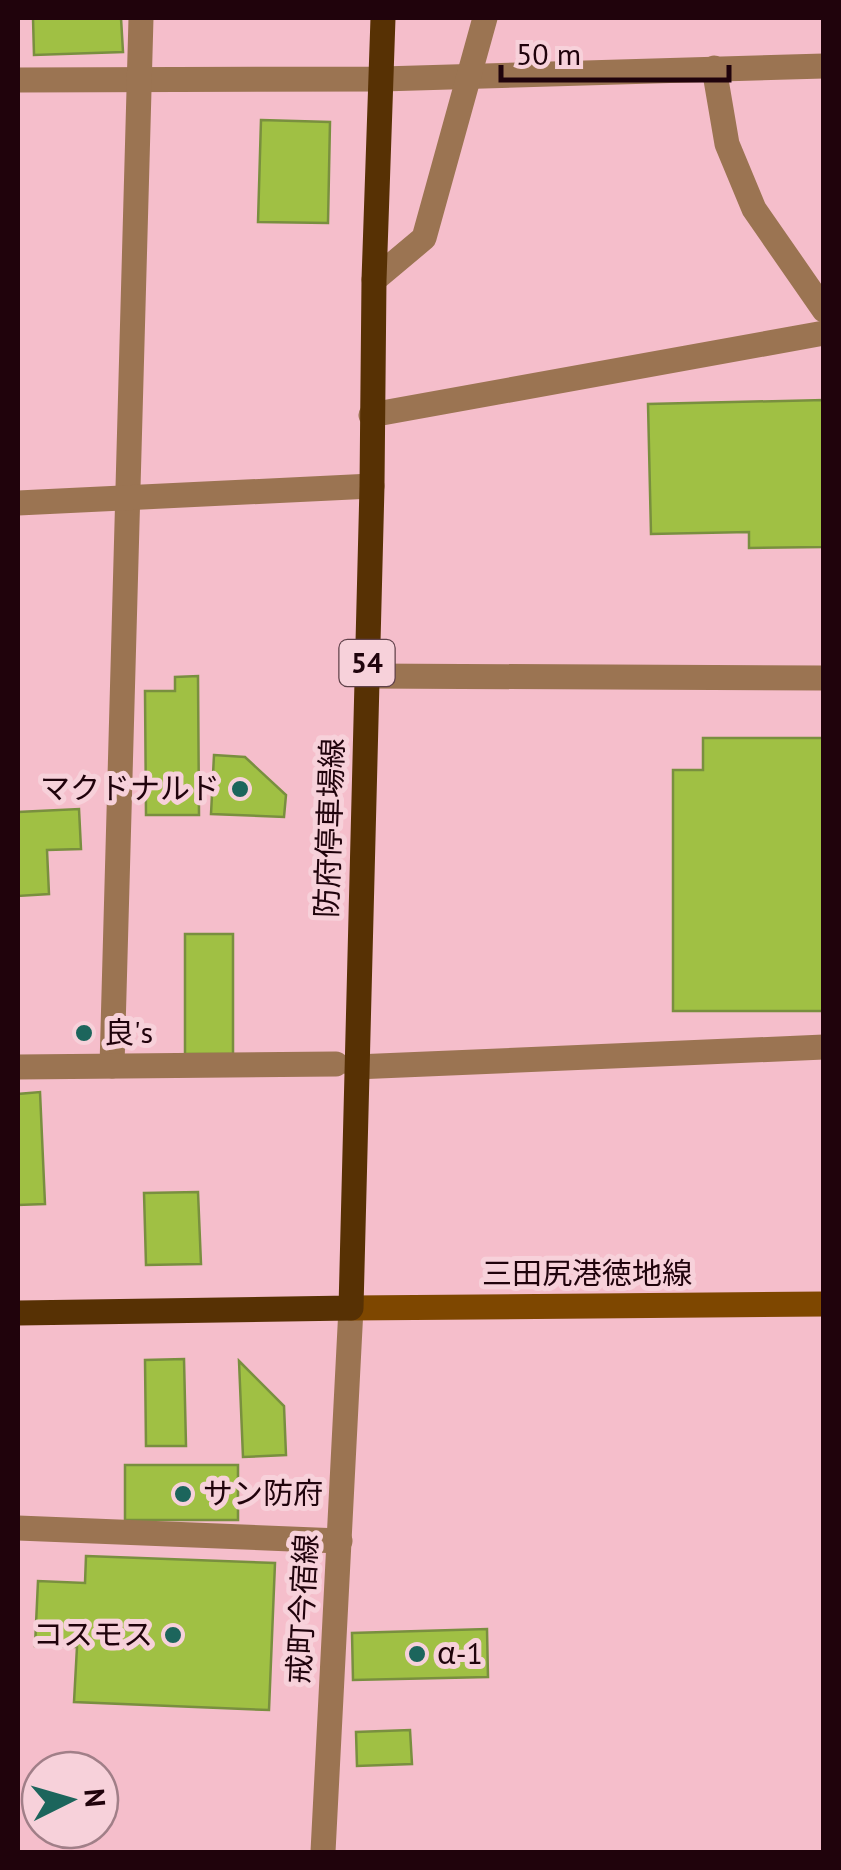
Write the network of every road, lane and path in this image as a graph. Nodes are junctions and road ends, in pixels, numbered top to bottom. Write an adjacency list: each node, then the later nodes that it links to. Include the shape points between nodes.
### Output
1 (142, 18): 9 (street)
2 (383, 18): 7 (main road, 防府停車場線 / 54)
3 (485, 18): 6 (street)
4 (824, 66): 5 (street)
5 (714, 68): 6 (street); 11 (street, via 727,144 754,209)
6 (467, 77): 7 (street); 10 (street, via 424,238)
7 (382, 79): 9 (street); 10 (main road, 防府停車場線 / 54)
8 (18, 80): 9 (street)
9 (140, 80): 15 (street)
10 (374, 280): 13 (main road, 防府停車場線 / 54)
11 (824, 310)
12 (824, 332): 13 (street)
13 (371, 415): 14 (main road, 防府停車場線 / 54)
14 (372, 486): 15 (street); 17 (main road, 防府停車場線 / 54)
15 (128, 496): 16 (street); 21 (street)
16 (18, 503)
17 (367, 676): 18 (street); 22 (main road, 防府停車場線 / 54)
18 (824, 678)
19 (824, 1047): 22 (street)
20 (18, 1066): 21 (street)
21 (112, 1066): 22 (street)
22 (345, 1066): 24 (main road, 防府停車場線 / 54)
23 (824, 1304): 24 (main road, 三田尻港徳地線)
24 (351, 1308): 25 (main road); 27 (street, 戒町今宿線)
25 (18, 1314)
26 (18, 1528): 27 (street)
27 (340, 1541): 28 (street, 戒町今宿線)
28 (323, 1852)

